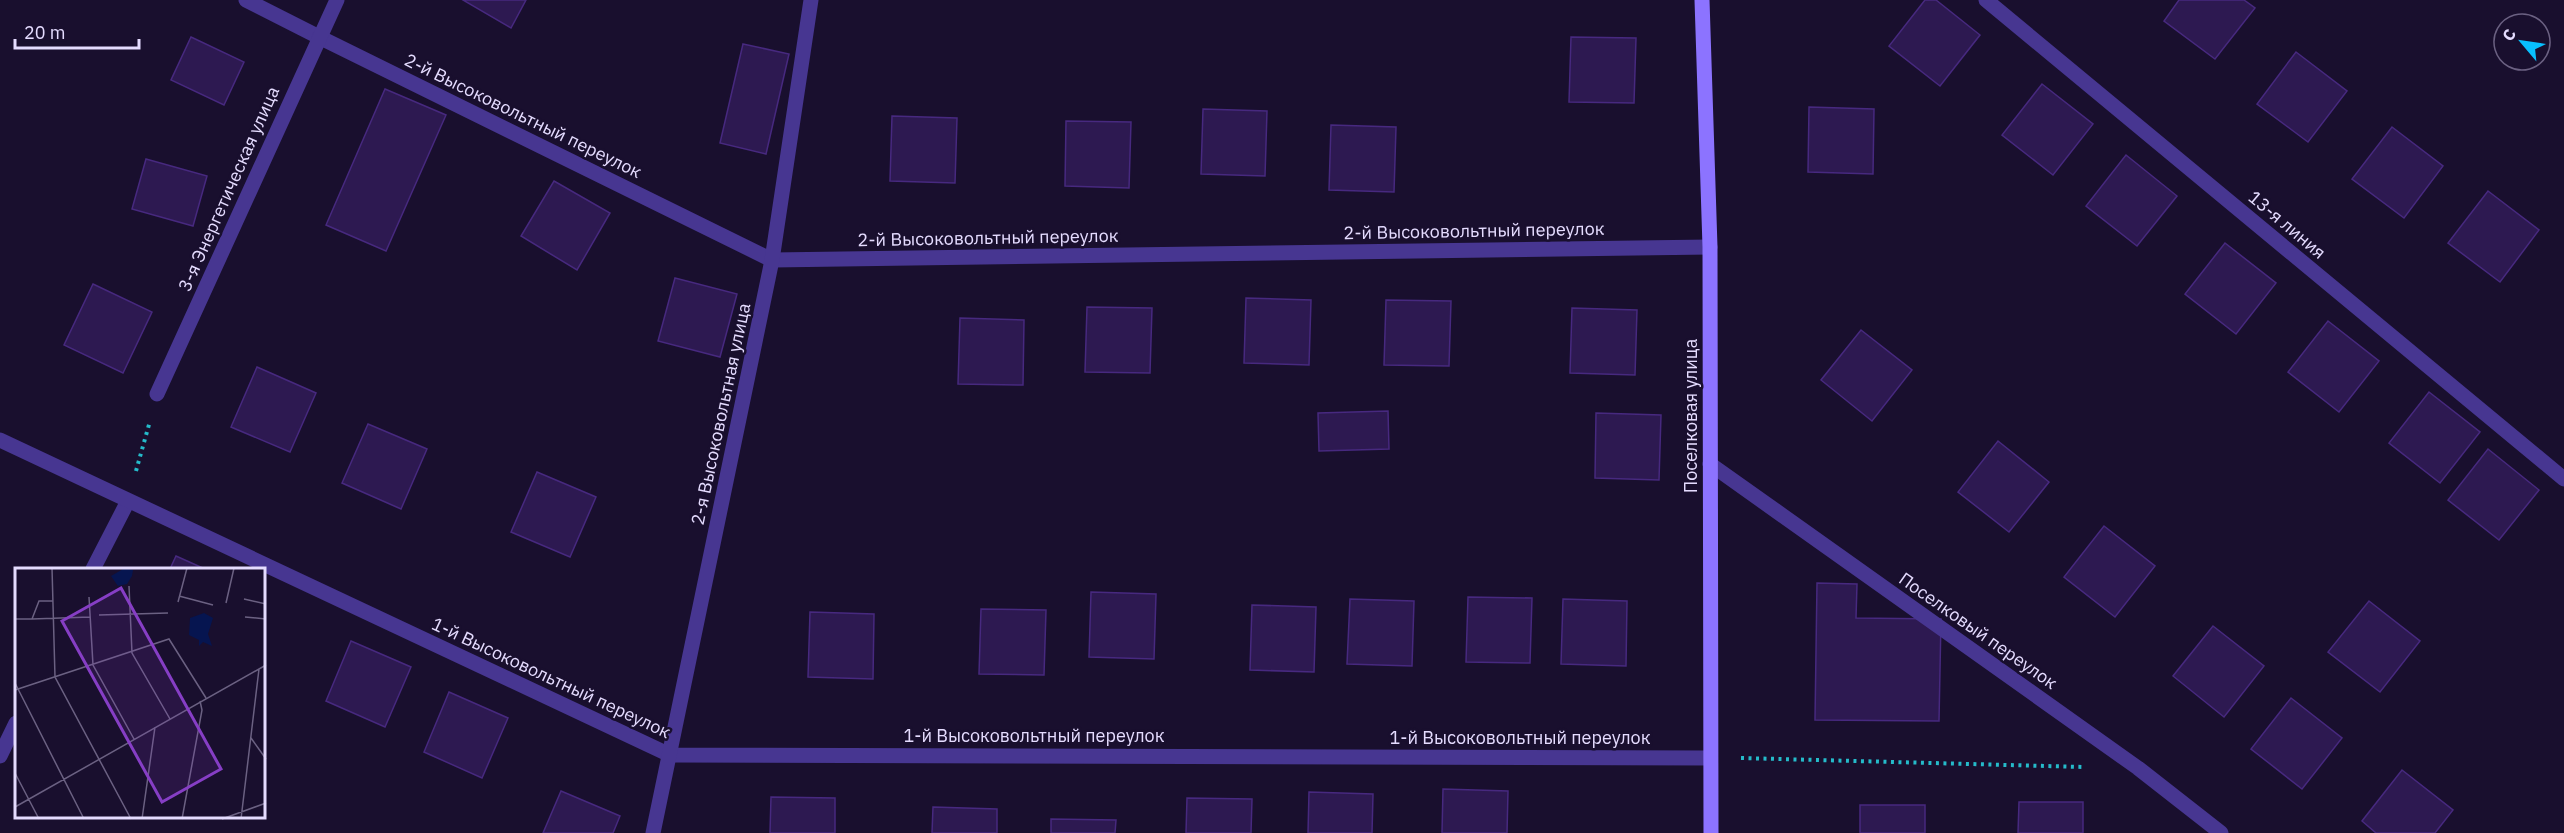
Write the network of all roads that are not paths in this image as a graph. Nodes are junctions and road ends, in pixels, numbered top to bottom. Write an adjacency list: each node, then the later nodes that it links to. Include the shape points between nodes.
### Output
1 (246, 0): 6 (street, 2-й Высоковольтный переулок)
2 (338, 0): 6 (street, 3-я Энергетическая улица)
3 (812, 0): 8 (street, 2-я Высоковольтная улица)
4 (1702, 0): 7 (street, Поселковая улица)
5 (1986, 0): 12 (street, 13-я линия)
6 (319, 37): 8 (street, 2-й Высоковольтный переулок); 9 (street, 3-я Энергетическая улица)
7 (1710, 247): 8 (street, 2-й Высоковольтный переулок); 11 (street, Поселковая улица)
8 (772, 260): 16 (street, 2-я Высоковольтная улица)
9 (157, 394)
10 (0, 440): 13 (street, 1-й Высоковольтный переулок)
11 (1710, 464): 18 (street, Поселковая улица); 21 (street, Поселковый переулок, via 2138,768)
12 (2564, 479)
13 (128, 501): 14 (street); 16 (street, 1-й Высоковольтный переулок)
14 (94, 568)
15 (15, 725): 17 (street)
16 (670, 755): 18 (street, 1-й Высоковольтный переулок); 19 (street, 2-я Высоковольтная улица)
17 (0, 756)
18 (1710, 758): 20 (street, Поселковая улица)
19 (653, 833)
20 (1711, 833)
21 (2221, 833)

